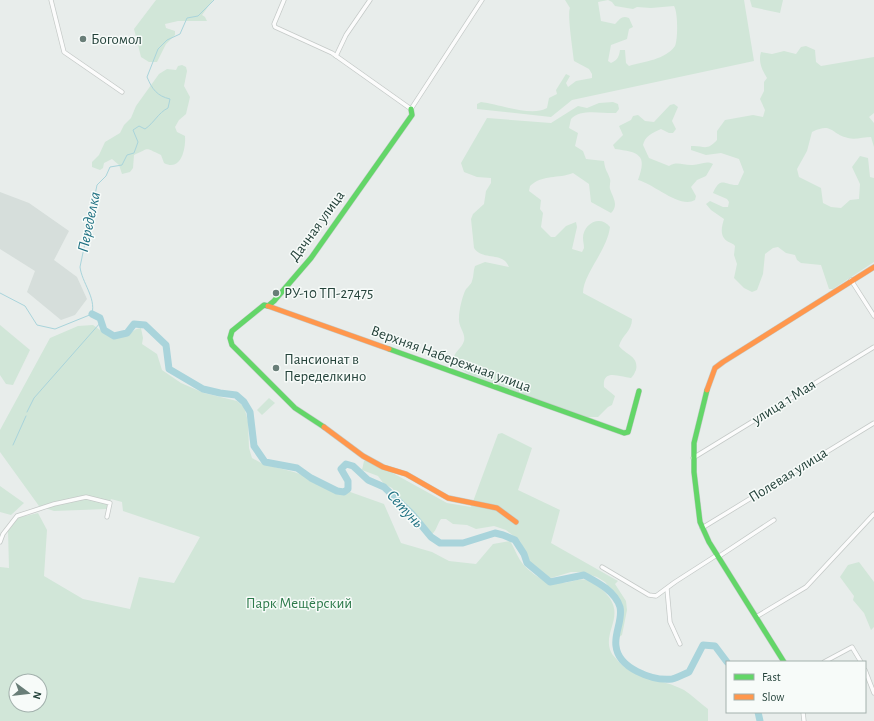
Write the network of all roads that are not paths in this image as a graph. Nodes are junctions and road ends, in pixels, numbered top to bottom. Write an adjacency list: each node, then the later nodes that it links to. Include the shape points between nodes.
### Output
1 (51, 0): 6 (street, via 64,52)
2 (284, 0): 5 (street, via 274,26)
3 (370, 0): 5 (street, via 346,35)
4 (480, 1): 7 (street, Дачная улица)
5 (336, 56): 7 (street)
6 (122, 92)
7 (412, 112): 10 (street, Дачная улица, via 311,258)
8 (874, 267): 9 (street)
9 (852, 280): 11 (street); 15 (street, via 715,368 695,435)
10 (268, 306): 13 (street, Верхняя Набережная улица, via 627,433); 19 (street, Дачная улица, via 264,305 232,331 230,338 232,345 295,408 313,418 363,456 383,467 406,474 448,498 497,508)
11 (874, 316)
12 (874, 347): 15 (street, улица 1 Мая)
13 (639, 390)
14 (874, 423): 20 (street, Полевая улица)
15 (693, 458): 20 (street)
16 (874, 514): 25 (street, via 806,587)
17 (107, 517): 21 (street, via 110,503 86,497 54,504 17,516)
18 (774, 520): 22 (street)
19 (516, 522)
20 (702, 528): 22 (street)
21 (0, 542)
22 (718, 556): 24 (street); 25 (street)
23 (602, 567): 24 (street, via 653,596 660,595)
24 (667, 589): 26 (street, via 670,622)
25 (756, 617): 27 (street)
26 (680, 644)
27 (783, 661)
28 (826, 661): 29 (street, via 852,647)
29 (860, 661)
30 (866, 673): 31 (street)
31 (874, 693)

